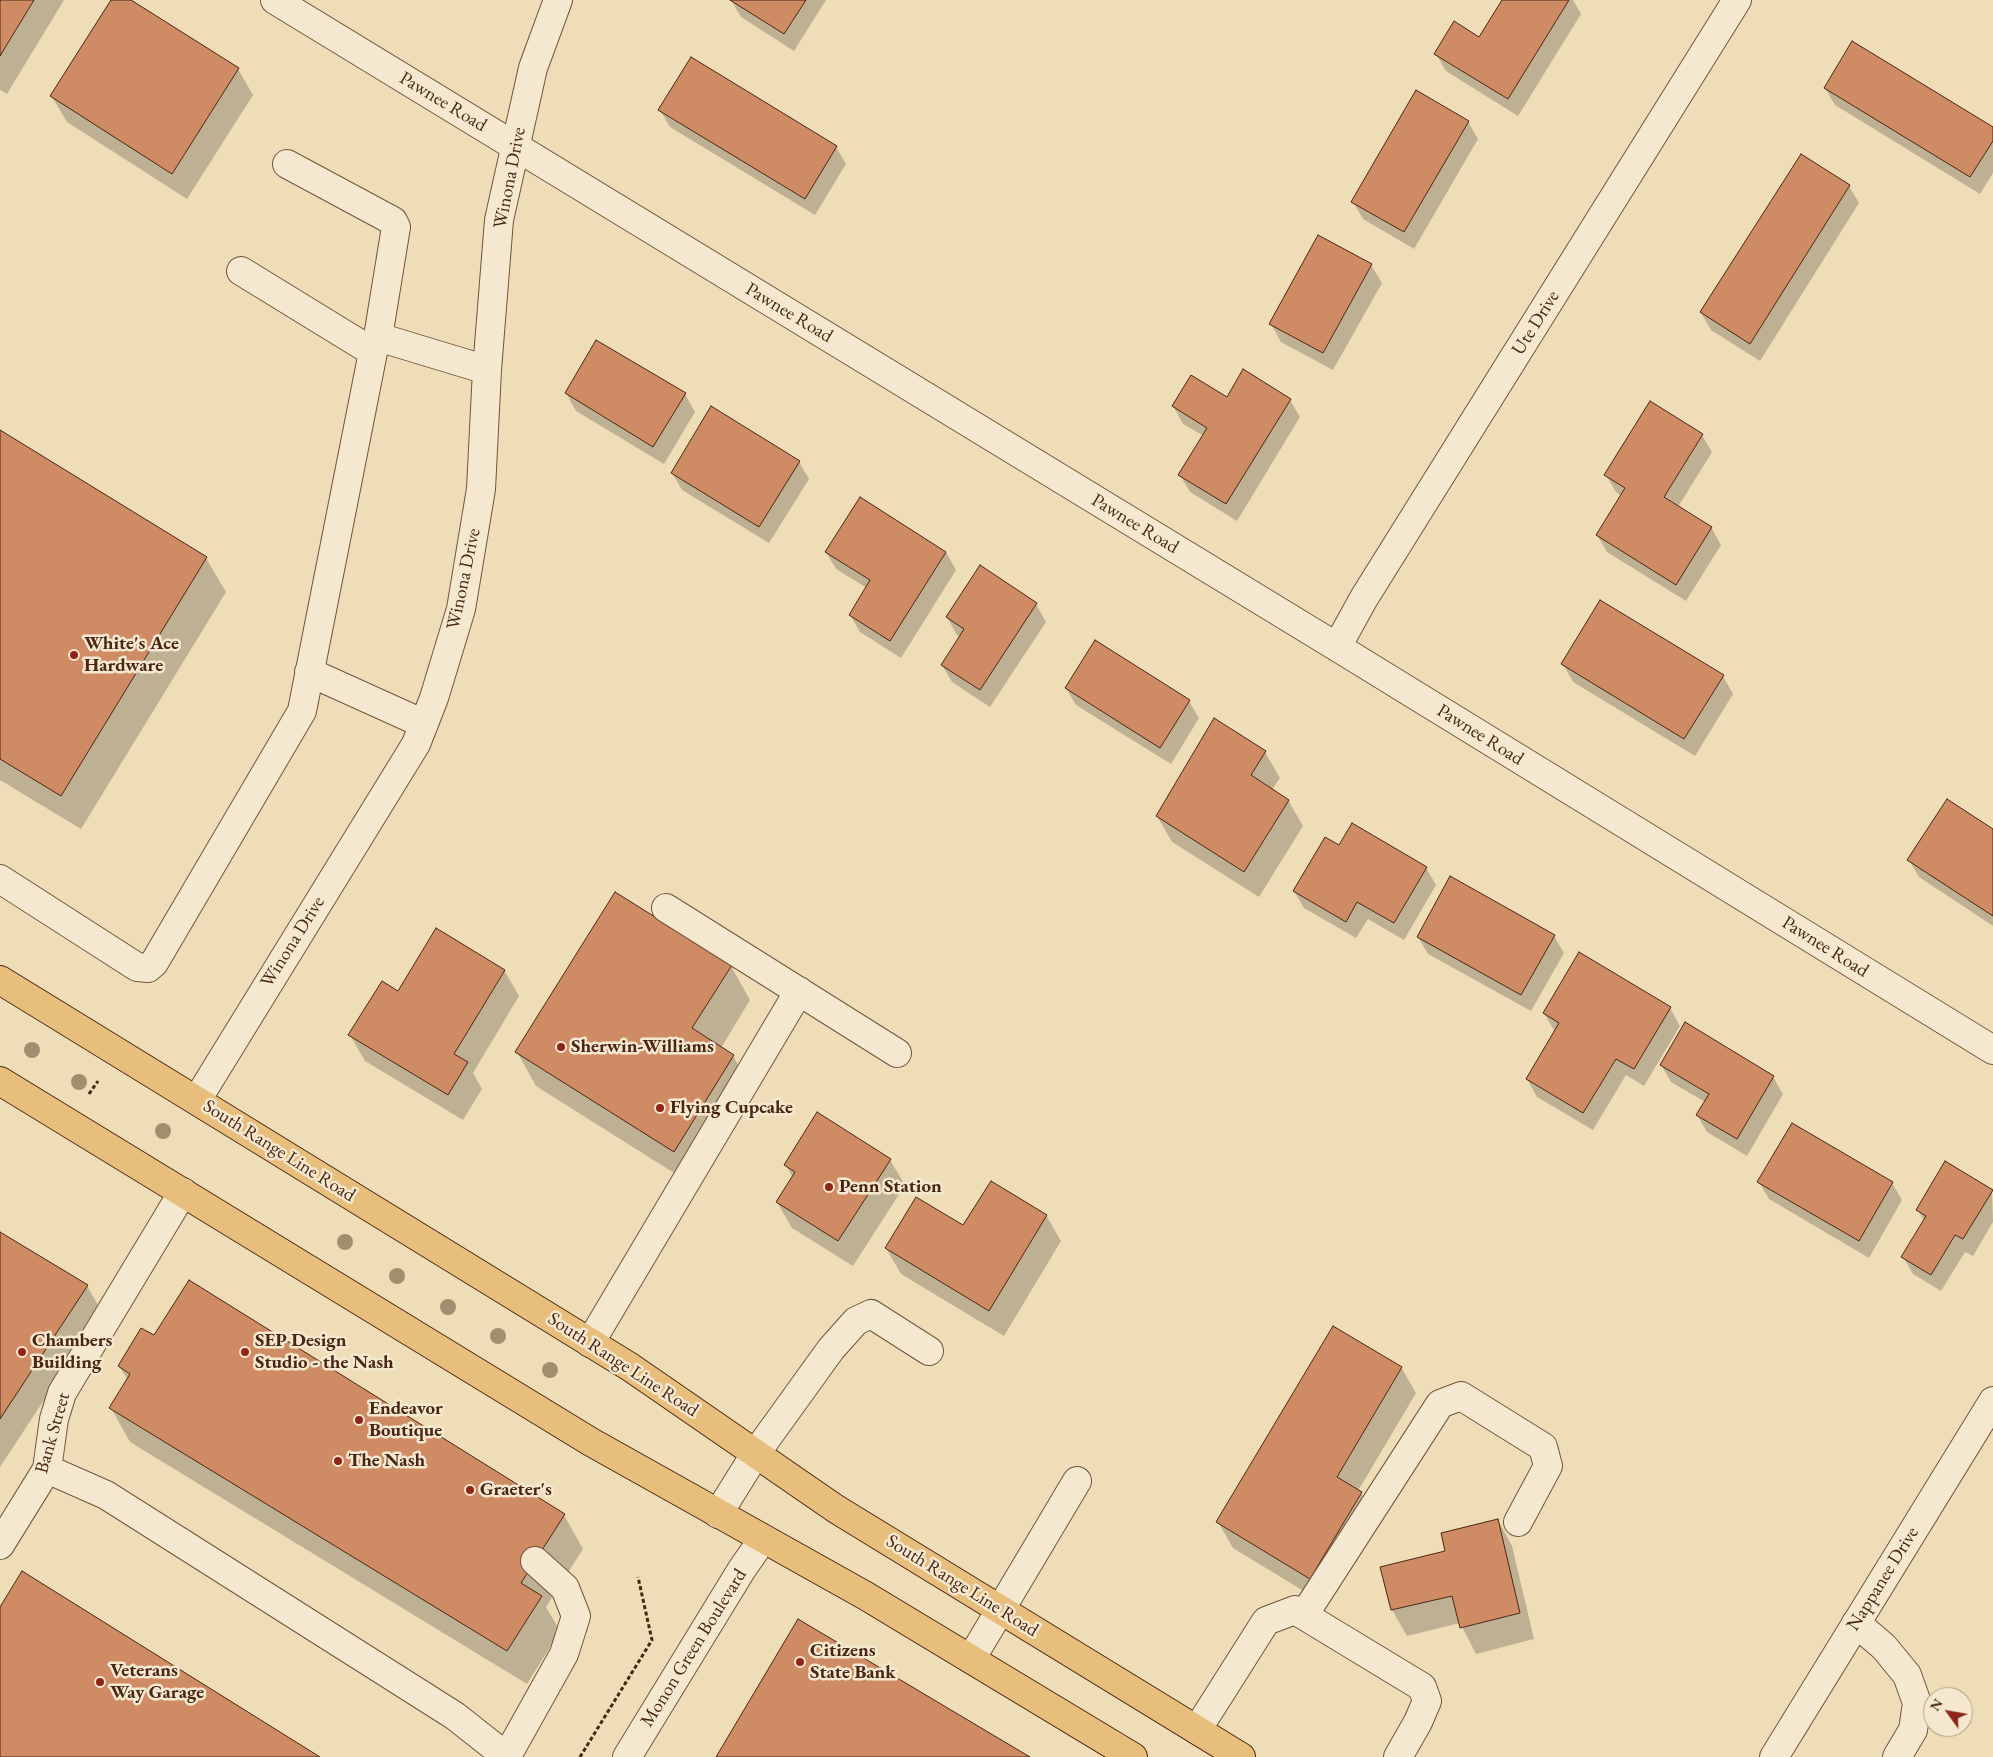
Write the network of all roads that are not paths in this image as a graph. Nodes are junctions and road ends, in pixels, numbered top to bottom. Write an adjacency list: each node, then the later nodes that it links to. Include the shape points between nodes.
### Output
1 (275, 0): 4 (street, Pawnee Road)
2 (558, 0): 4 (street, Winona Drive, via 533,68)
3 (1737, 0): 9 (street, Ute Drive)
4 (515, 146): 8 (street, Winona Drive, via 500,220); 9 (street, Pawnee Road)
5 (287, 164): 7 (street, via 393,221 396,228)
6 (241, 271): 7 (street)
7 (376, 344): 8 (street); 10 (street)
8 (487, 370): 11 (street, Winona Drive, via 482,489 460,609)
9 (1337, 647): 16 (street, Pawnee Road)
10 (309, 672): 11 (street); 12 (street, via 302,711 154,963 148,968 137,967)
11 (424, 724): 19 (street, Winona Drive, via 416,744)
12 (0, 879)
13 (666, 908): 15 (street)
14 (0, 980): 19 (main road, South Range Line Road)
15 (799, 991): 17 (street); 21 (street)
16 (1993, 1050)
17 (897, 1053)
18 (0, 1081): 20 (main road)
19 (197, 1100): 21 (main road, South Range Line Road)
20 (183, 1192): 25 (street, Bank Street, via 62,1393 54,1418); 27 (main road, via 591,1442)
21 (590, 1343): 24 (main road, South Range Line Road)
22 (929, 1351): 24 (street, via 872,1314 856,1321 831,1349)
23 (1993, 1401): 34 (street, Nappanee Drive)
24 (756, 1453): 27 (street); 32 (main road, South Range Line Road, via 836,1509)
25 (47, 1469): 30 (street, Bank Street); 37 (street, via 106,1495 455,1716)
26 (1077, 1481): 32 (street)
27 (718, 1514): 29 (main road)
28 (1518, 1522): 33 (street, via 1548,1466 1543,1447 1461,1396 1440,1404)
29 (763, 1539): 35 (main road); 38 (street, Monon Green Boulevard)
30 (0, 1545)
31 (534, 1561): 37 (street, via 565,1588 576,1616 564,1654)
32 (1000, 1610): 35 (street); 36 (main road, South Range Line Road)
33 (1304, 1615): 36 (street, via 1295,1610 1266,1621); 41 (street, via 1422,1687 1427,1701)
34 (1856, 1623): 42 (street, Nappanee Drive); 43 (street, via 1884,1647 1907,1675 1917,1703 1913,1730)
35 (971, 1659): 39 (main road)
36 (1197, 1730): 40 (main road, South Range Line Road)
37 (507, 1757)
38 (627, 1757)
39 (1133, 1757)
40 (1241, 1757)
41 (1398, 1757)
42 (1774, 1757)
43 (1897, 1757)

